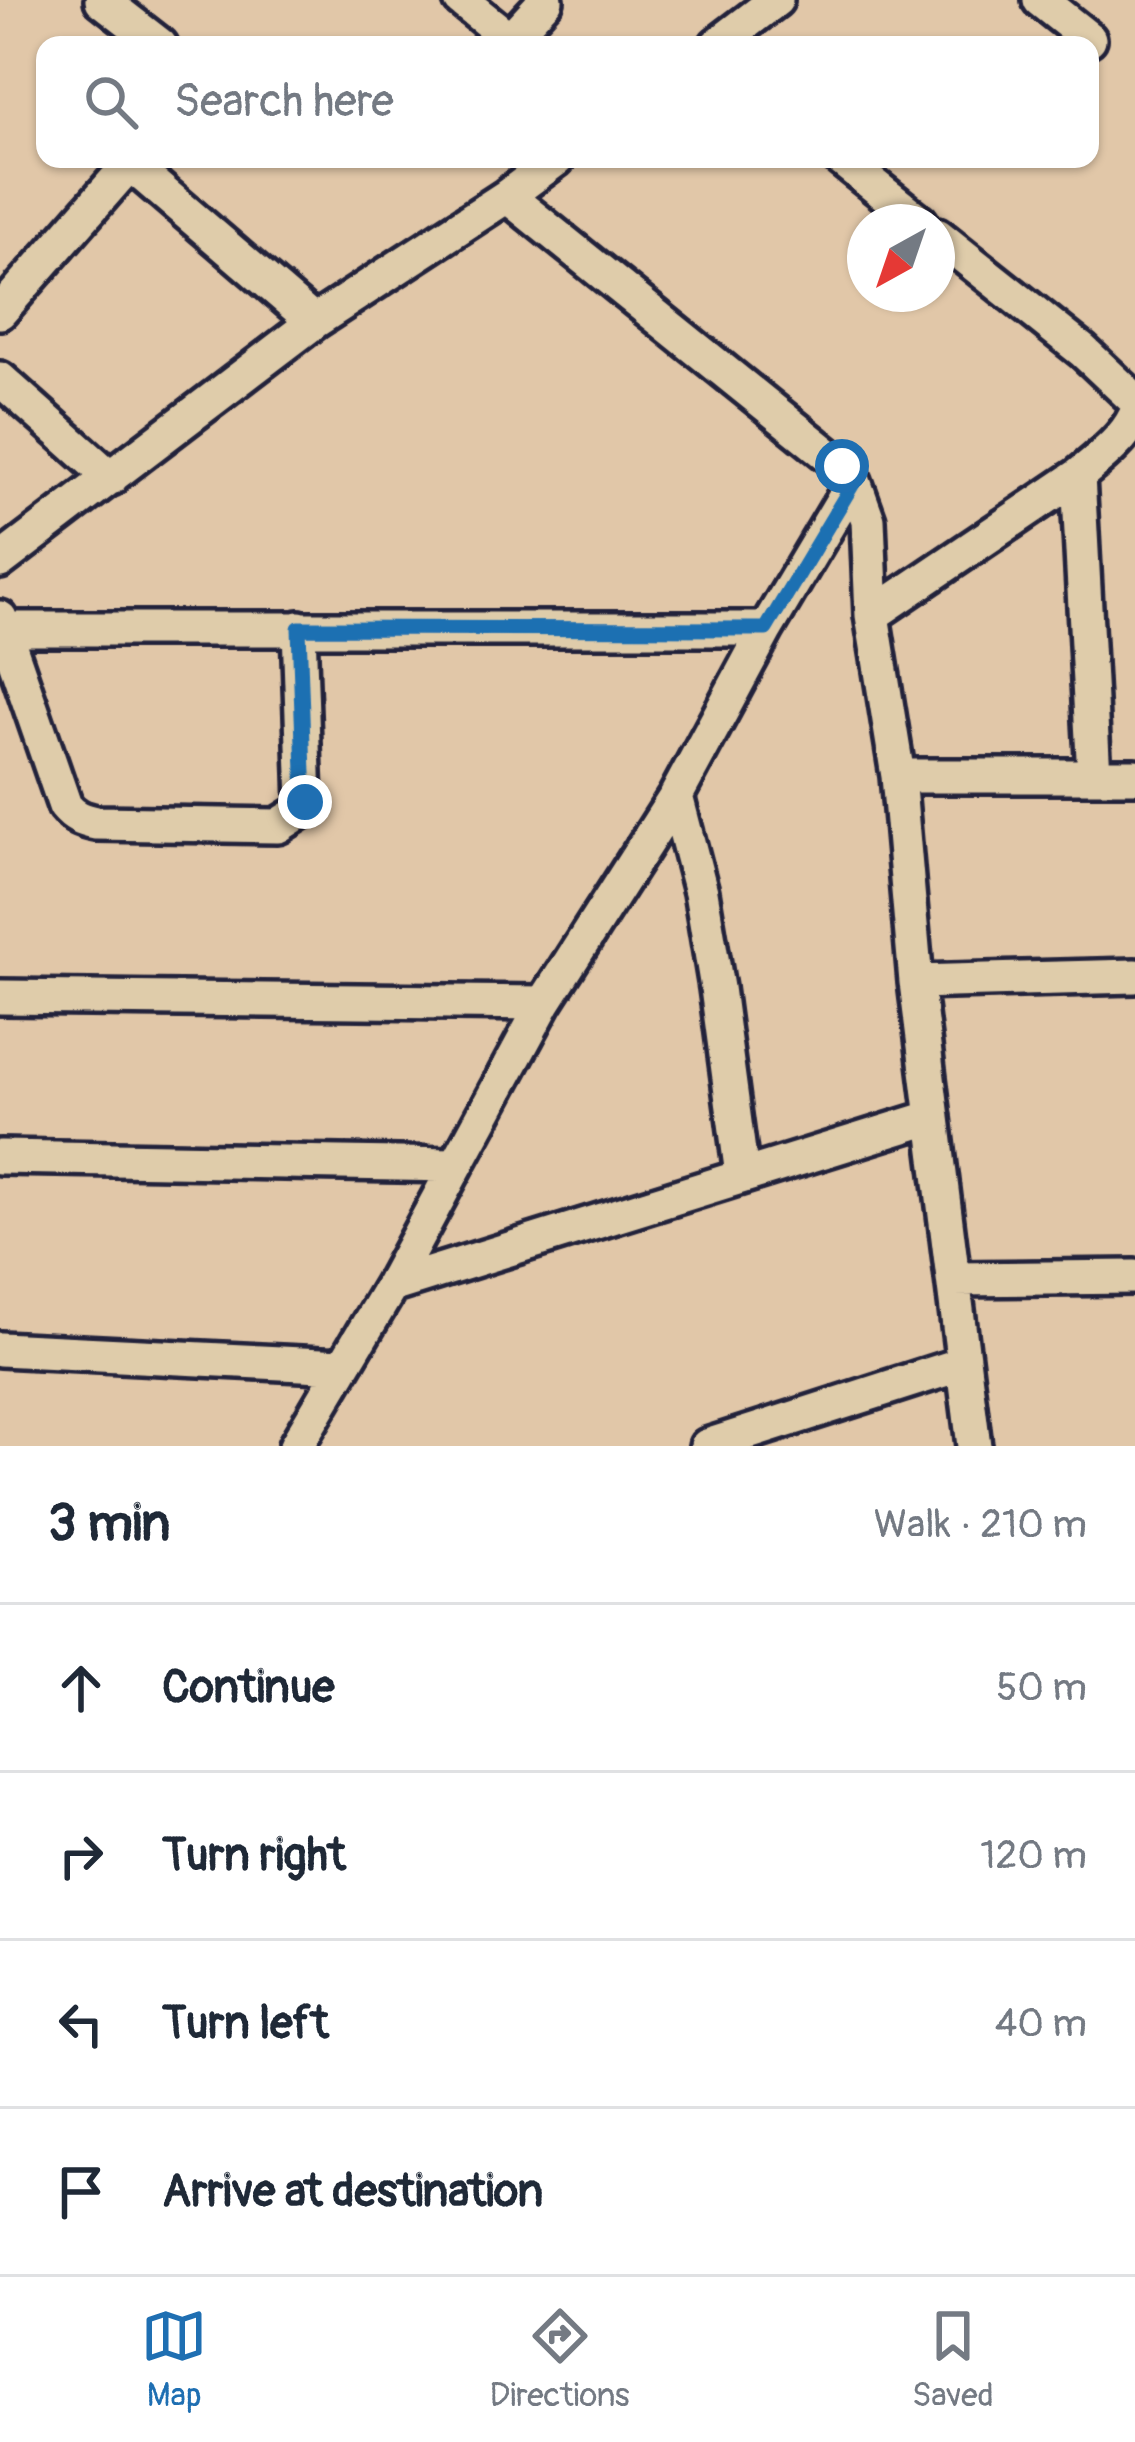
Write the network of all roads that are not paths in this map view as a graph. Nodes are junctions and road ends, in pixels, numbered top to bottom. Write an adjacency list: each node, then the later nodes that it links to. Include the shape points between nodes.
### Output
1 (103, 0): 6 (street)
2 (461, 0): 7 (street)
3 (546, 0): 8 (street)
4 (776, 0): 9 (street)
5 (1040, 0): 10 (street)
6 (149, 36)
7 (506, 36)
8 (519, 36)
9 (729, 36)
10 (1085, 36)
11 (127, 168): 18 (street)
12 (139, 168): 19 (street)
13 (545, 168): 15 (street)
14 (852, 168): 16 (street)
15 (508, 196): 19 (street); 25 (street)
16 (897, 204)
17 (955, 249): 21 (street)
18 (0, 312)
19 (314, 322): 24 (street)
20 (0, 380): 24 (street)
21 (1135, 400)
22 (1135, 416): 23 (street)
23 (1078, 476): 27 (street); 32 (street)
24 (111, 478): 26 (street)
25 (854, 482): 27 (street, via 868,520); 30 (street)
26 (0, 561)
27 (872, 615): 31 (street)
28 (3, 623): 29 (street); 29 (street, via 65,806 96,823 278,826 300,812)
29 (299, 628): 30 (street)
30 (766, 629): 34 (street)
31 (898, 776): 32 (street); 36 (street)
32 (1094, 776): 33 (street)
33 (1135, 776)
34 (676, 796): 38 (street); 42 (street, via 701,892)
35 (1135, 976): 36 (street)
36 (916, 982): 39 (street)
37 (0, 997): 38 (street)
38 (544, 1003): 41 (street)
39 (933, 1117): 42 (street); 44 (street)
40 (0, 1157): 41 (street)
41 (455, 1165): 45 (street)
42 (742, 1174): 45 (street)
43 (1135, 1277): 44 (street)
44 (954, 1279): 47 (street)
45 (391, 1286): 48 (street)
46 (0, 1348): 48 (street)
47 (962, 1364): 50 (street); 51 (street)
48 (342, 1366): 49 (street)
49 (296, 1446)
50 (707, 1446)
51 (974, 1446)

